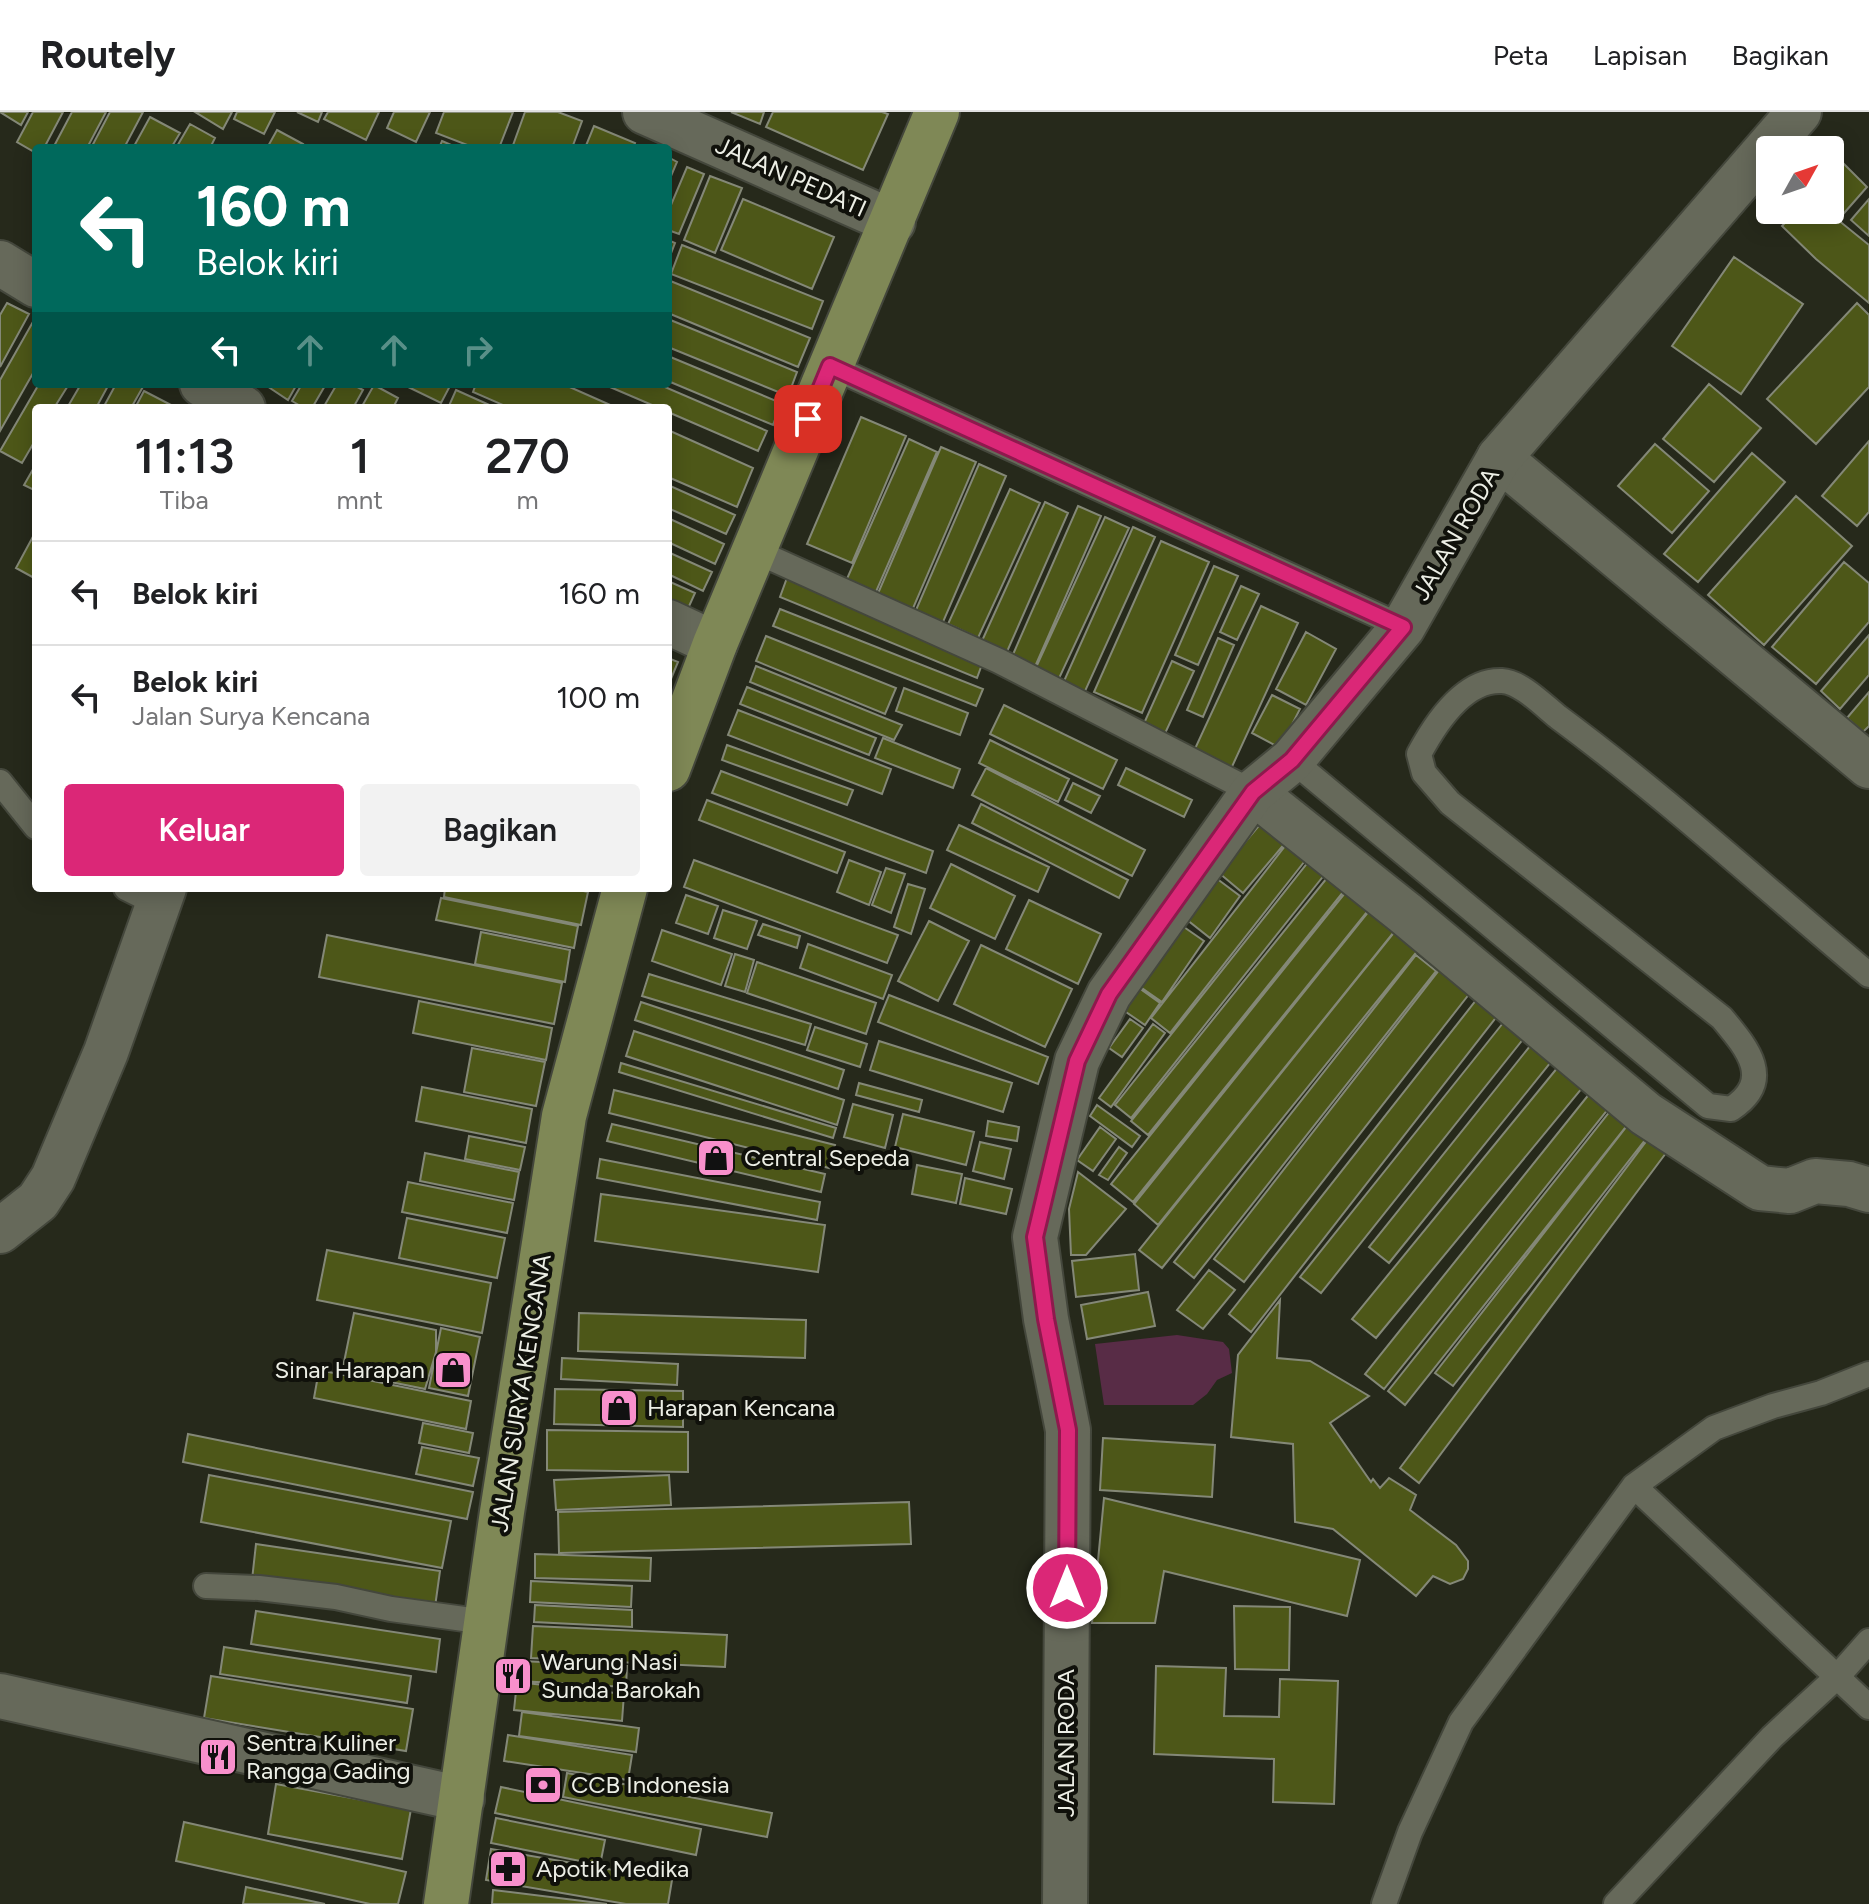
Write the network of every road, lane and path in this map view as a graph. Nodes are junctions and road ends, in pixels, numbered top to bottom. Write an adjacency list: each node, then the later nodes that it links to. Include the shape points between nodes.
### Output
1 (645, 112): 4 (street, JALAN PEDATI)
2 (937, 112): 4 (main road)
3 (1799, 112): 10 (street, JALAN RODA)
4 (893, 222): 7 (main road)
5 (0, 263): 6 (street)
6 (32, 283)
7 (830, 366): 11 (main road); 13 (lane)
8 (209, 388): 9 (street)
9 (236, 404)
10 (1499, 458): 13 (street, JALAN RODA); 17 (street)
11 (755, 551): 14 (main road); 19 (lane, via 999,661)
12 (672, 624): 14 (street)
13 (1403, 627): 16 (street, JALAN RODA)
14 (715, 644): 15 (main road)
15 (672, 758)
16 (1292, 760): 19 (street, JALAN RODA); 23 (lane, via 1708,1106 1731,1109 1743,1101 1755,1074 1748,1049 1722,1018 1450,803 1424,773 1419,754 1431,730 1466,692 1489,681 1507,681 1526,693)
17 (1869, 766)
18 (0, 782): 20 (lane)
19 (1253, 792): 24 (street, via 1646,1114 1760,1188 1790,1191 1815,1181); 36 (street, JALAN RODA, via 1109,994 1077,1061 1035,1237 1068,1430)
20 (32, 822)
21 (624, 892): 29 (main road, JALAN SURYA KENCANA, via 564,1116)
22 (149, 893): 25 (street, via 106,1052 53,1178 38,1201)
23 (1869, 975)
24 (1869, 1190)
25 (0, 1231)
26 (1869, 1374): 27 (lane, via 1714,1428)
27 (1634, 1486): 31 (lane); 37 (lane, via 1461,1722 1410,1832)
28 (206, 1586): 29 (lane, via 336,1597)
29 (486, 1622): 34 (main road, JALAN SURYA KENCANA)
30 (1869, 1641): 31 (lane)
31 (1838, 1676): 33 (lane); 38 (lane, via 1772,1737)
32 (0, 1696): 34 (street)
33 (1869, 1707)
34 (462, 1799): 35 (main road, JALAN SURYA KENCANA)
35 (446, 1904)
36 (1065, 1904)
37 (1384, 1904)
38 (1616, 1904)

